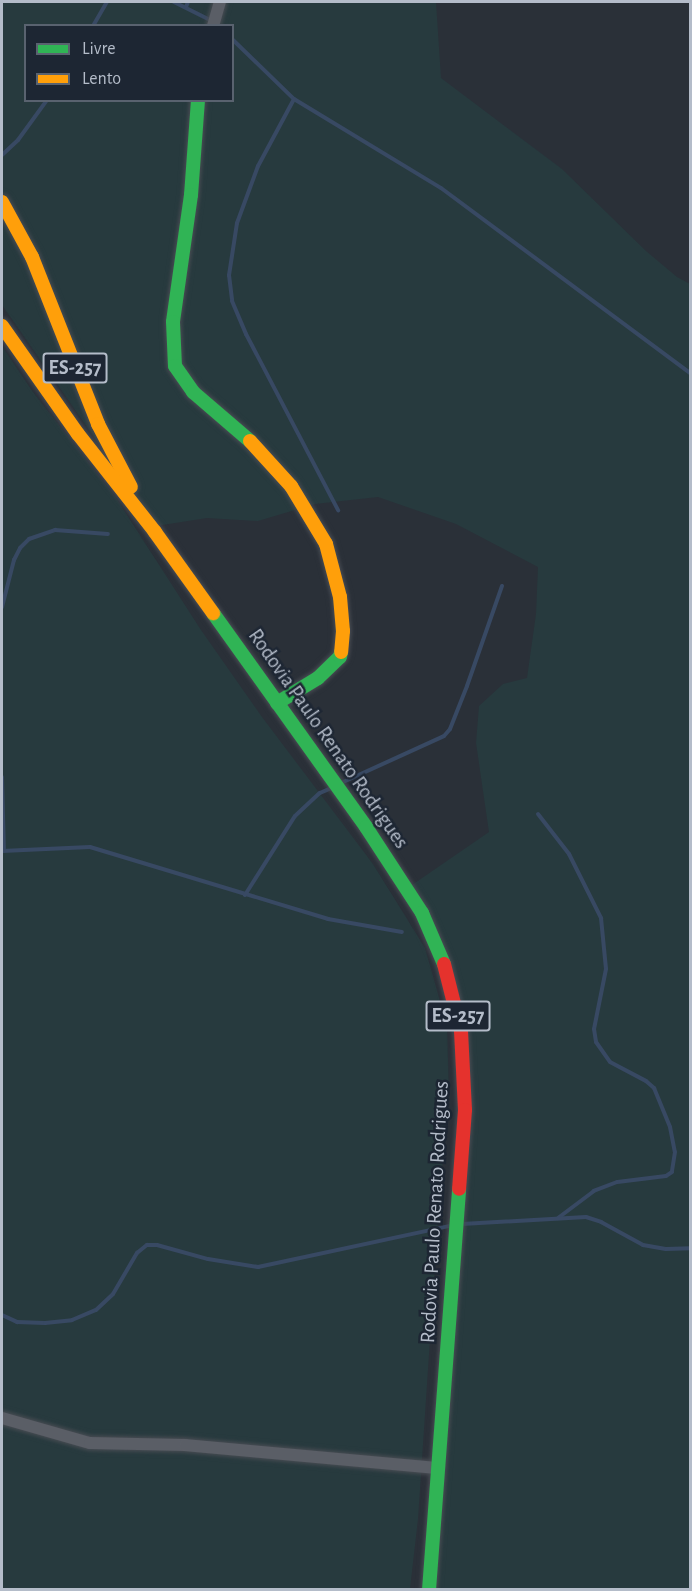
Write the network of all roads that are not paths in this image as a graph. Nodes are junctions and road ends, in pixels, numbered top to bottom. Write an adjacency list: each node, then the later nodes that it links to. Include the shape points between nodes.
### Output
1 (220, 2): 2 (street)
2 (214, 24)
3 (198, 102): 7 (main road, via 191,195 173,322 175,366 193,392 247,438 291,486 326,544 340,597 340,657 318,678)
4 (2, 202): 6 (main road, Rodovia Paulo Renato Rodrigues / ES-257, via 32,257 98,424)
5 (2, 326): 6 (main road, Rodovia Paulo Renato Rodrigues / ES-257, via 78,434)
6 (155, 532): 7 (main road, Rodovia Paulo Renato Rodrigues / ES-257)
7 (277, 703): 9 (main road, Rodovia Paulo Renato Rodrigues / ES-257, via 372,835 422,913 457,1009 465,1110)
8 (2, 1418): 9 (street, via 90,1443 185,1445)
9 (439, 1468): 10 (main road, Rodovia Paulo Renato Rodrigues / ES-257)
10 (429, 1590)

